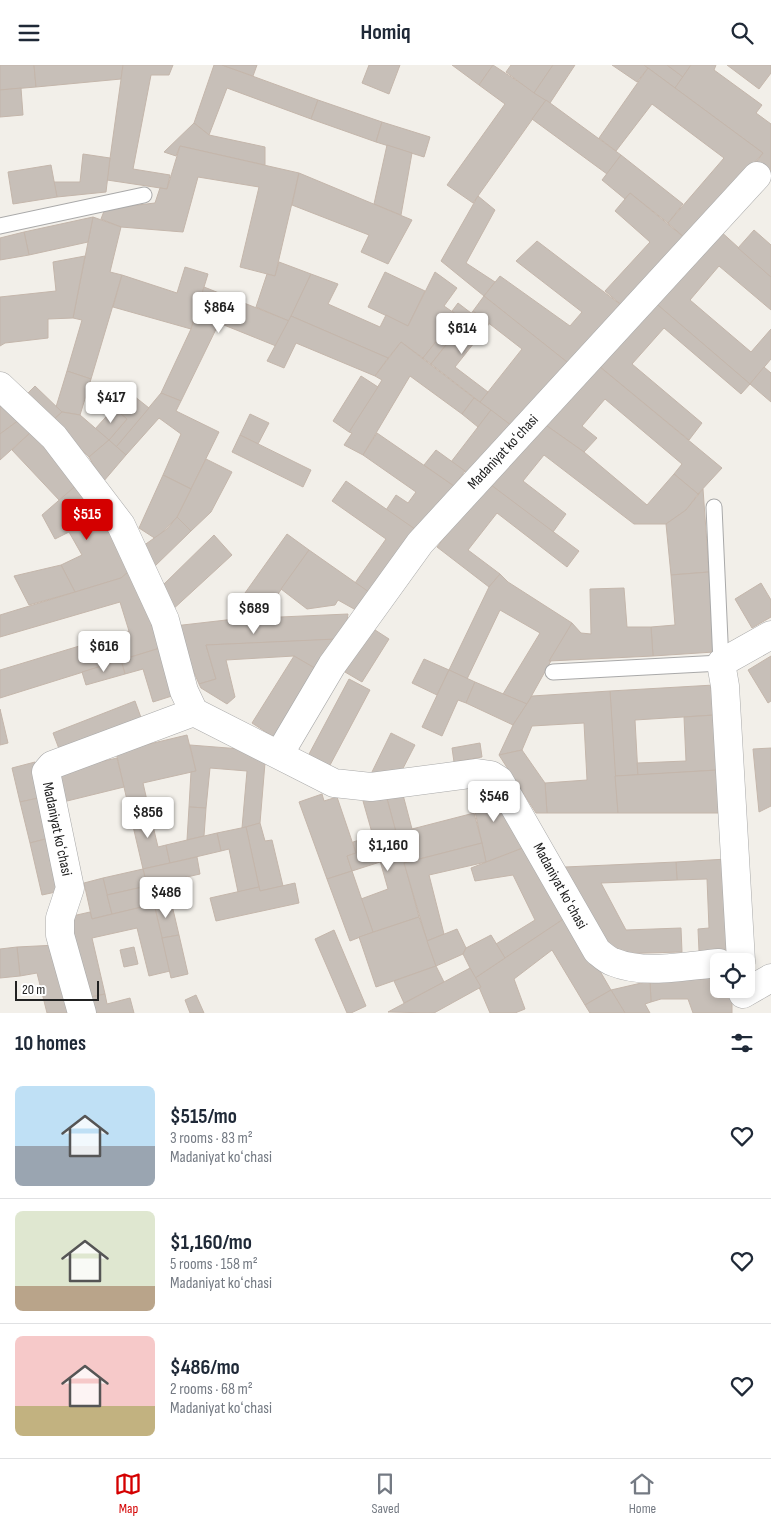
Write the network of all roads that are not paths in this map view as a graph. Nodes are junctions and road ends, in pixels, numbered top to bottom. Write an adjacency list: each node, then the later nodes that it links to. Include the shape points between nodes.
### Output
1 (757, 176): 10 (street, Madaniyat koʻchasi, via 420,543 332,665)
2 (144, 195): 3 (lane)
3 (0, 226)
4 (0, 386): 9 (street, via 54,437 121,525 165,620 184,691)
5 (714, 507): 7 (lane)
6 (771, 635): 7 (street)
7 (721, 663): 8 (lane); 11 (street)
8 (553, 672)
9 (194, 712): 10 (street, Madaniyat koʻchasi); 15 (street, Madaniyat koʻchasi, via 52,765 46,772 70,888 60,917 60,935)
10 (280, 753): 12 (street, Madaniyat koʻchasi, via 334,783 371,787 477,773 490,775 499,780 597,951 611,962 624,966 653,968)
11 (741, 953)
12 (710, 964)
13 (771, 978): 14 (street)
14 (743, 999)
15 (82, 1013)

